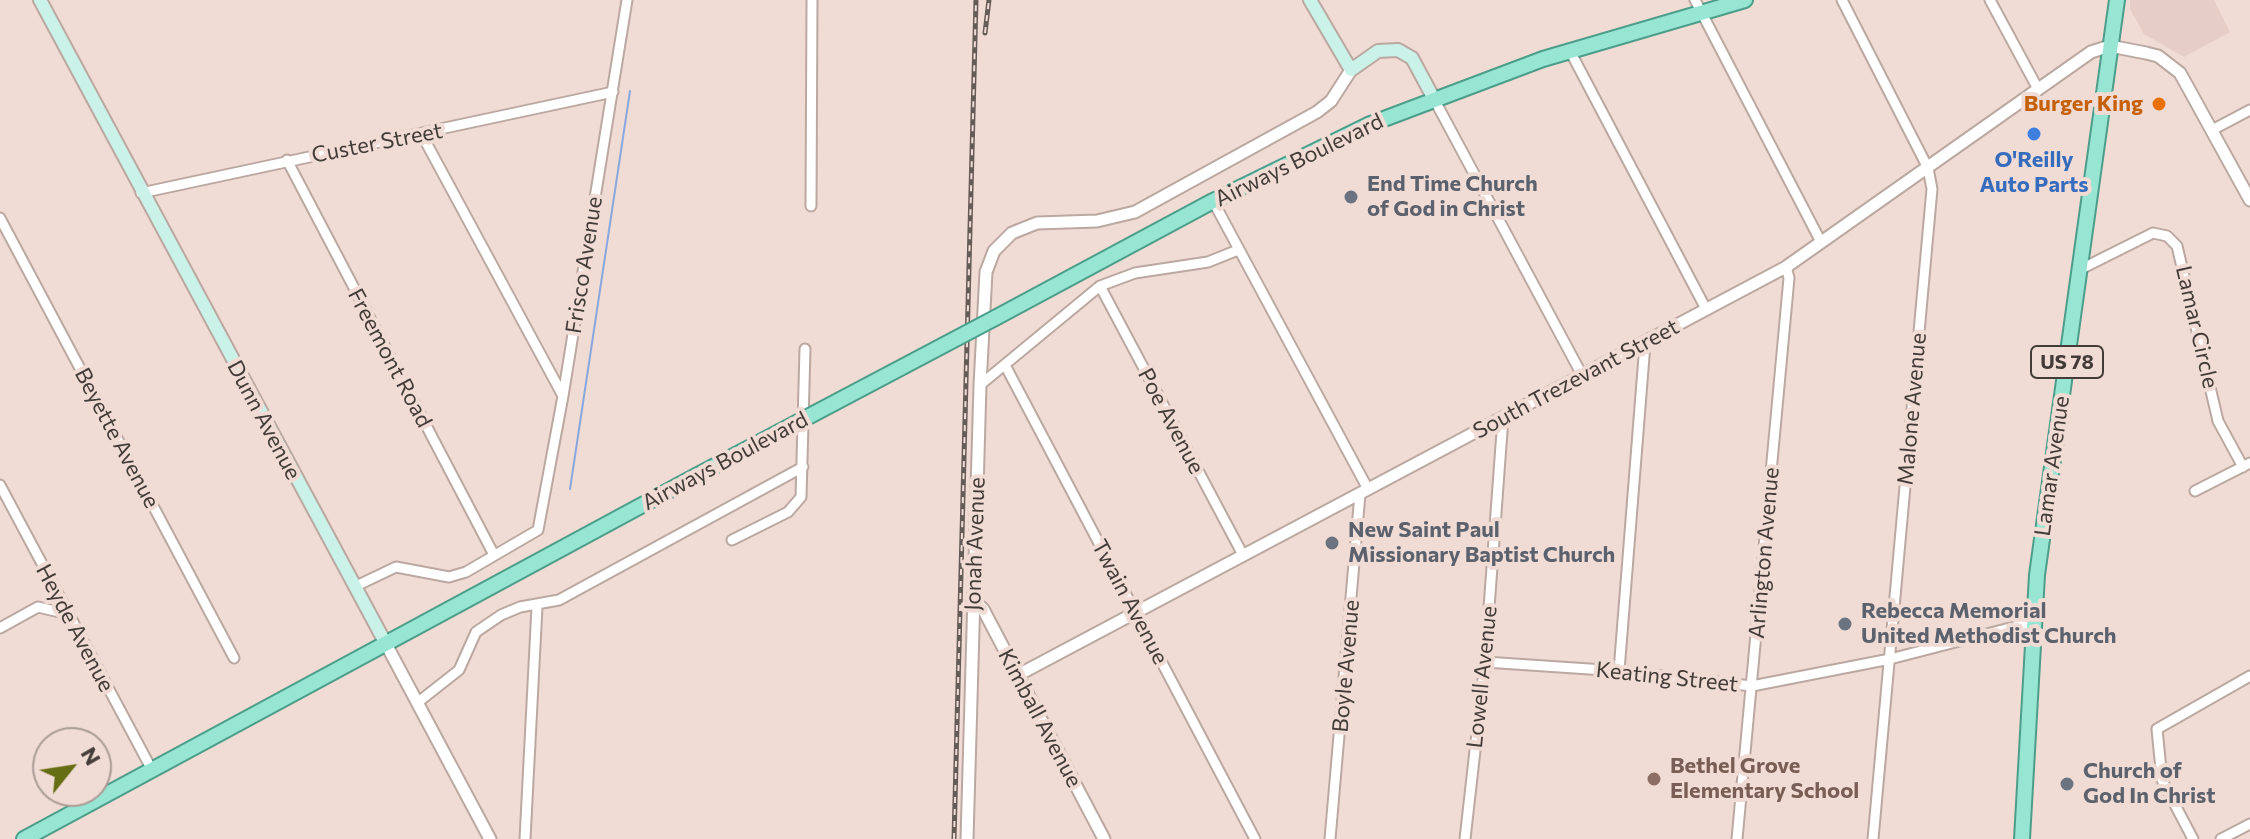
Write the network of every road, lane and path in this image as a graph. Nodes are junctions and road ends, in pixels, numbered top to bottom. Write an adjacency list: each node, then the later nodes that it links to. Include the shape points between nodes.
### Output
1 (40, 0): 21 (main road, Dunn Avenue)
2 (627, 0): 14 (street, Frisco Avenue)
3 (812, 0): 24 (street)
4 (1310, 0): 12 (main road)
5 (1745, 0): 9 (main road, Airways Boulevard)
6 (1842, 0): 20 (street, Malone Avenue)
7 (1990, 0): 13 (street)
8 (2117, 0): 10 (main road, Lamar Avenue / US 78)
9 (1698, 7): 11 (main road, Airways Boulevard); 26 (street)
10 (2110, 46): 13 (street, South Trezevant Street, via 2091,52); 17 (street, via 2158,56 2171,65); 30 (main road, Lamar Avenue / US 78)
11 (1570, 51): 15 (main road, Airways Boulevard); 32 (street)
12 (1351, 70): 15 (main road, Airways Boulevard, via 1378,51 1398,50 1412,58); 28 (street, Airways Boulevard, via 1317,112 1135,212 1097,221 1037,223 1012,233)
13 (2038, 89): 20 (street, South Trezevant Street)
14 (613, 92): 18 (street, Custer Street); 38 (street, Frisco Avenue)
15 (1434, 99): 23 (main road, Airways Boulevard, via 1368,125); 36 (street)
16 (2250, 110): 17 (street)
17 (2212, 130): 22 (street)
18 (422, 135): 19 (street, Custer Street); 38 (street)
19 (287, 160): 21 (street, Custer Street); 46 (street, Freemont Road)
20 (1928, 168): 26 (street, South Trezevant Street); 57 (street, Malone Avenue, via 1932,189)
21 (141, 193): 48 (main road, Dunn Avenue)
22 (2250, 200)
23 (1213, 201): 27 (street); 55 (main road, Airways Boulevard, bridge)
24 (811, 206)
25 (1, 223): 56 (street, Beyette Avenue)
26 (1821, 242): 29 (street, South Trezevant Street)
27 (1238, 250): 31 (street, via 1208,262 1135,273); 43 (street)
28 (994, 251): 37 (street, Jonah Avenue, via 986,272)
29 (1786, 267): 32 (street, South Trezevant Street); 62 (street, Arlington Avenue)
30 (2079, 270): 40 (street, Lamar Circle, via 2153,233 2167,236 2177,246 2218,421); 53 (main road, Lamar Avenue / US 78)
31 (1100, 286): 35 (street); 47 (street, Poe Avenue)
32 (1706, 309): 33 (street, South Trezevant Street)
33 (1645, 344): 36 (street, South Trezevant Street); 59 (street)
34 (805, 349): 41 (street)
35 (1005, 365): 37 (street); 51 (street, Twain Avenue)
36 (1582, 375): 39 (street, South Trezevant Street)
37 (980, 385): 49 (street, Jonah Avenue)
38 (563, 396): 46 (street, Frisco Avenue, via 538,530)
39 (1503, 418): 43 (street, South Trezevant Street); 58 (street, Lowell Avenue)
40 (2246, 465): 44 (street)
41 (803, 467): 45 (street, via 801,497 795,506); 50 (street, Airways Boulevard, via 559,600)
42 (0, 485): 52 (street, Heyde Avenue)
43 (1364, 491): 47 (street, South Trezevant Street); 72 (street, Boyle Avenue)
44 (2195, 491)
45 (732, 540)
46 (494, 555): 48 (street, via 449,577 396,567)
47 (1243, 555): 51 (street, South Trezevant Street)
48 (354, 587): 55 (main road, Dunn Avenue)
49 (973, 600): 60 (street, Kimball Avenue); 69 (street, Jonah Avenue)
50 (537, 607): 63 (street, Airways Boulevard, via 520,607 476,632 459,670); 68 (street)
51 (1136, 613): 60 (street, South Trezevant Street); 71 (street, Twain Avenue)
52 (68, 614): 54 (street, via 38,607); 64 (street, Heyde Avenue)
53 (2033, 622): 57 (street, Keating Street); 76 (main road, Lamar Avenue / US 78)
54 (0, 628)
55 (386, 644): 63 (street, Dunn Avenue); 64 (main road, Airways Boulevard)
56 (234, 658)
57 (1890, 659): 62 (street, Keating Street); 75 (street, Malone Avenue)
58 (1485, 662): 59 (street, Keating Street); 73 (street, Lowell Avenue)
59 (1619, 671): 62 (street, Keating Street)
60 (1018, 675): 70 (street, Kimball Avenue)
61 (2250, 676): 77 (street, via 2157,729 2162,780)
62 (1752, 686): 74 (street, Arlington Avenue)
63 (417, 703): 67 (street, Dunn Avenue)
64 (152, 770): 66 (main road, Airways Boulevard)
65 (2250, 824): 78 (street)
66 (24, 839)
67 (490, 839)
68 (525, 839)
69 (967, 839)
70 (1104, 839)
71 (1255, 839)
72 (1330, 839)
73 (1465, 839)
74 (1737, 839)
75 (1873, 839)
76 (2022, 839)
77 (2193, 839)
78 (2221, 839)

